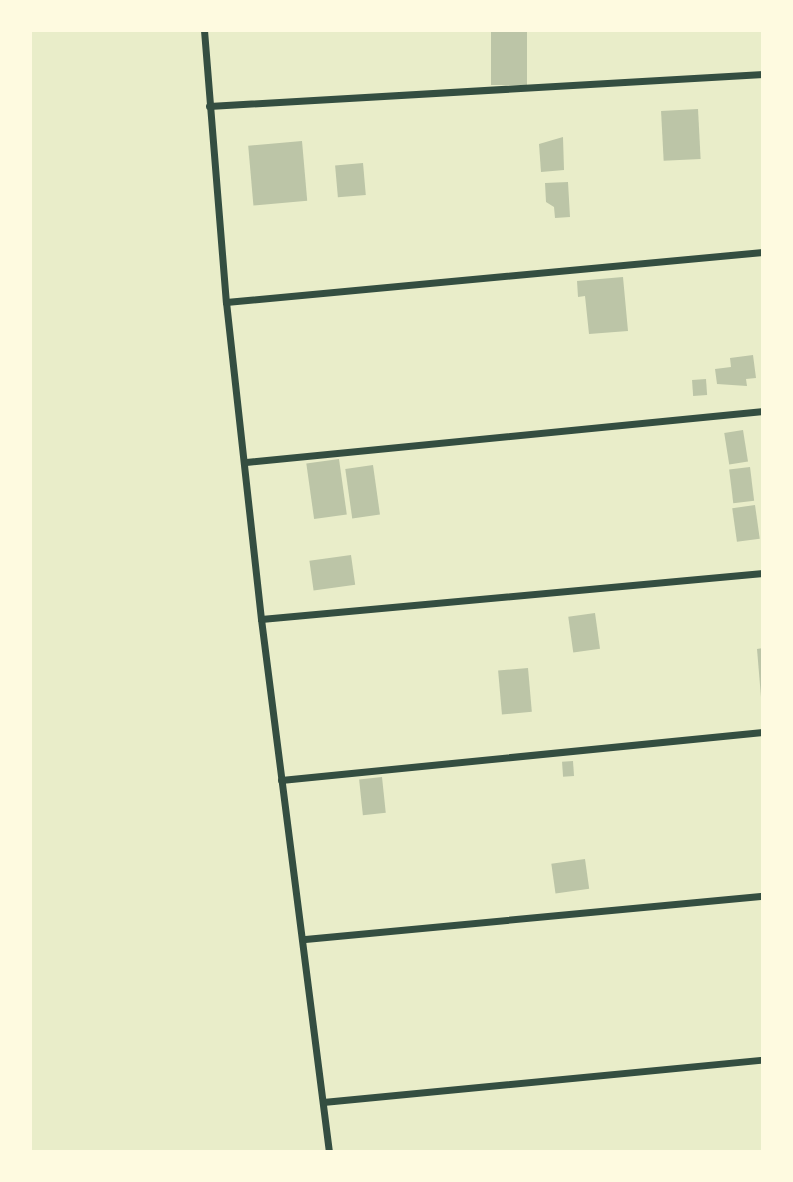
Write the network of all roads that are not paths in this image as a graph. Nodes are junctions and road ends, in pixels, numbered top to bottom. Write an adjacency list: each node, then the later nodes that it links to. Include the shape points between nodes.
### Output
1 (204, 30): 3 (street)
2 (763, 74): 3 (street)
3 (209, 106): 5 (street)
4 (763, 252): 5 (street)
5 (226, 302): 7 (street)
6 (763, 411): 7 (street)
7 (246, 462): 9 (street)
8 (763, 573): 9 (street)
9 (261, 619): 11 (street)
10 (763, 732): 11 (street)
11 (281, 780): 13 (street)
12 (763, 896): 13 (street)
13 (305, 939): 15 (street)
14 (763, 1060): 15 (street)
15 (323, 1102): 16 (street)
16 (329, 1152)

